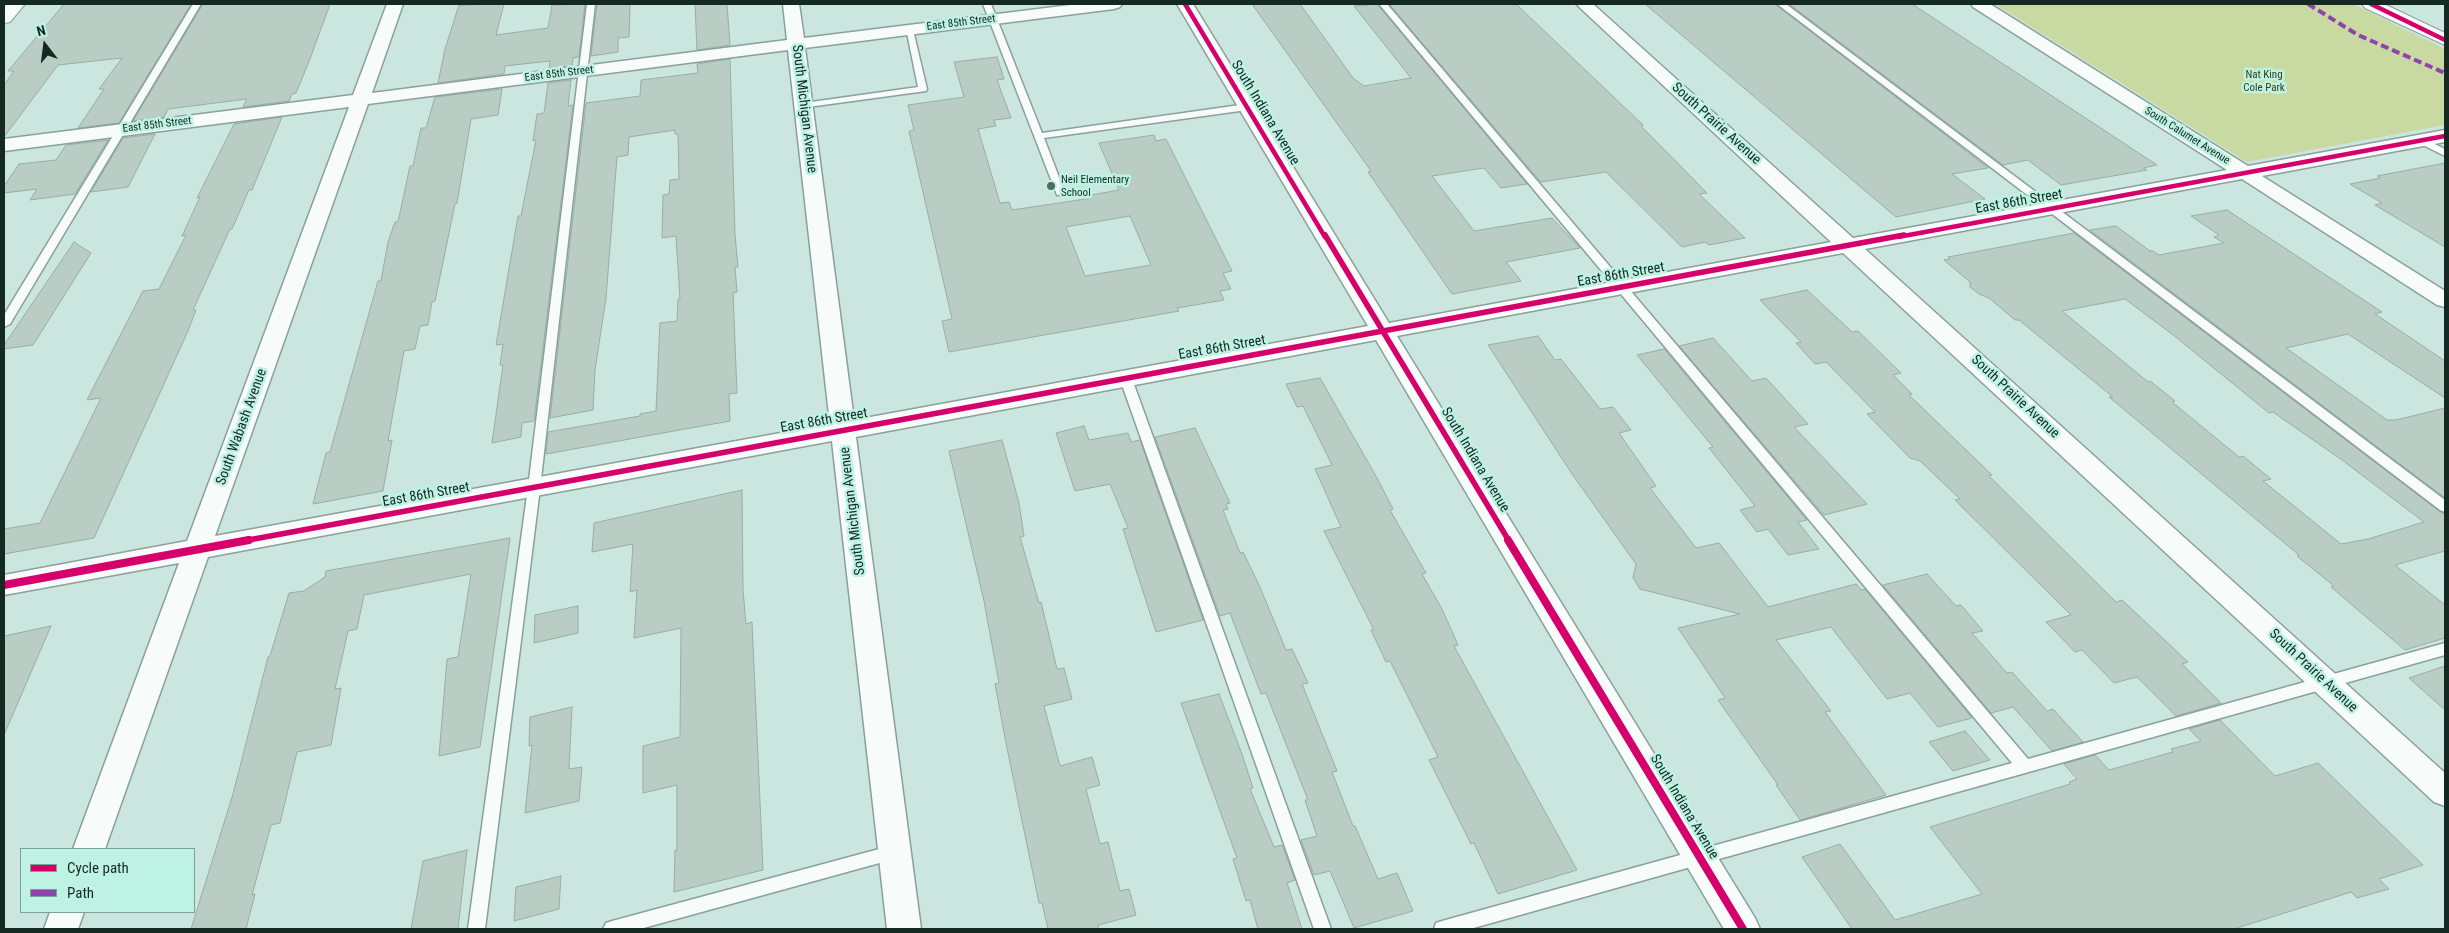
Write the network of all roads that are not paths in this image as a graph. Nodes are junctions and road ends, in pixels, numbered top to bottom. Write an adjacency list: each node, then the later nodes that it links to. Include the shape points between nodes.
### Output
1 (16, 4): 14 (street)
2 (197, 4): 22 (lane)
3 (394, 4): 19 (street, South Wabash Avenue)
4 (591, 4): 18 (lane)
5 (791, 4): 17 (street, South Michigan Avenue)
6 (1114, 4): 13 (street, East 85th Street)
7 (1185, 4): 21 (street, South Indiana Avenue)
8 (1383, 4): 32 (lane)
9 (1584, 4): 31 (street, South Prairie Avenue)
10 (1781, 4): 30 (lane)
11 (1979, 4): 28 (street, South Calumet Avenue)
12 (2370, 4): 16 (street)
13 (990, 12): 15 (street, East 85th Street); 23 (lane)
14 (4, 18)
15 (909, 30): 17 (street, East 85th Street); 20 (lane, via 923,89)
16 (2445, 40)
17 (796, 44): 18 (street, East 85th Street); 20 (street, South Michigan Avenue)
18 (583, 71): 19 (street, East 85th Street); 38 (lane)
19 (360, 99): 22 (street, East 85th Street); 40 (street, South Wabash Avenue)
20 (804, 106): 37 (street, South Michigan Avenue)
21 (1247, 107): 23 (lane); 35 (street, South Indiana Avenue)
22 (121, 130): 26 (street, East 85th Street); 34 (lane)
23 (1039, 136): 29 (lane)
24 (2445, 136): 25 (street, East 86th Street)
25 (2422, 140): 27 (lane); 28 (street, East 86th Street)
26 (4, 144)
27 (2445, 153)
28 (2246, 173): 30 (street, East 86th Street); 33 (street, South Calumet Avenue)
29 (1060, 193)
30 (2051, 209): 31 (street, East 86th Street); 39 (lane)
31 (1850, 246): 32 (street, East 86th Street); 43 (street, South Prairie Avenue)
32 (1622, 288): 35 (street, East 86th Street); 44 (lane)
33 (2445, 300)
34 (4, 324)
35 (1382, 332): 36 (street, East 86th Street); 48 (street, South Indiana Avenue)
36 (1126, 379): 37 (street, East 86th Street); 54 (lane)
37 (843, 431): 38 (street, East 86th Street); 47 (street, South Michigan Avenue)
38 (534, 488): 40 (street, East 86th Street); 51 (lane)
39 (2445, 506)
40 (198, 549): 41 (street, East 86th Street); 46 (street, South Wabash Avenue)
41 (4, 585)
42 (2445, 649): 43 (lane)
43 (2326, 683): 44 (lane); 45 (street, South Prairie Avenue)
44 (2025, 767): 48 (lane)
45 (2445, 792)
46 (89, 848)
47 (895, 851): 52 (lane); 53 (street, South Michigan Avenue)
48 (1700, 857): 55 (lane); 56 (street, South Indiana Avenue)
49 (67, 913): 50 (street)
50 (60, 929)
51 (476, 929)
52 (612, 929)
53 (904, 929)
54 (1323, 929)
55 (1442, 929)
56 (1743, 929)

